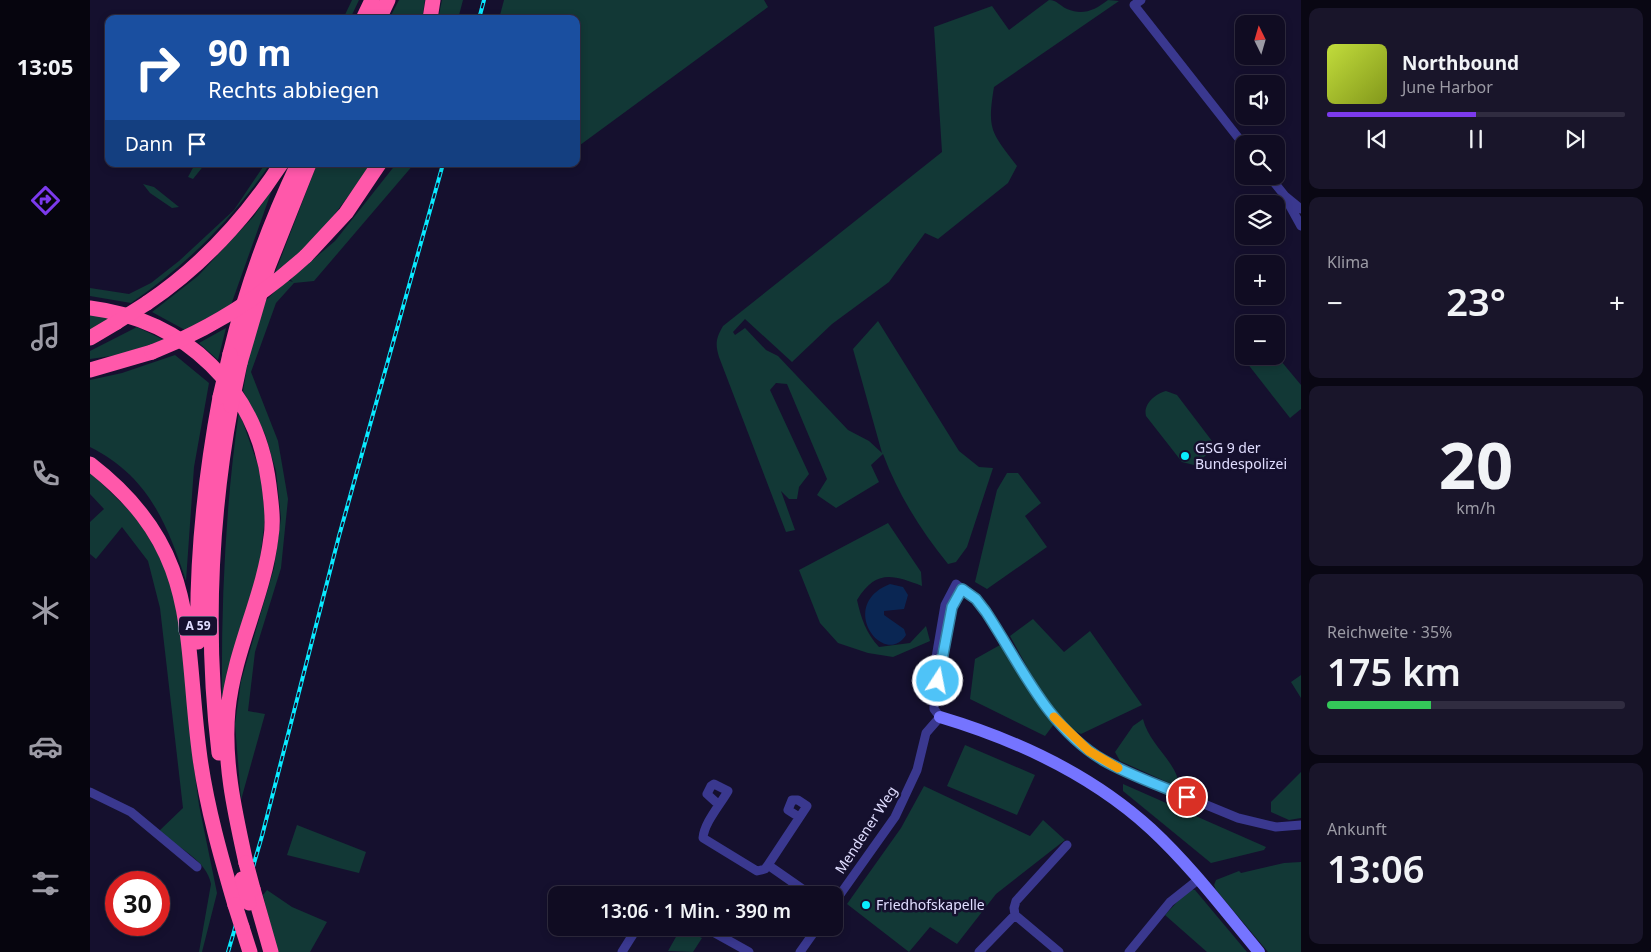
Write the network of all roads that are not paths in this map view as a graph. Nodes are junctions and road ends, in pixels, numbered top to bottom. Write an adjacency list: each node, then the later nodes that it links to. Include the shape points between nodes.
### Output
1 (372, 0): 5 (highway)
2 (388, 0): 6 (highway)
3 (434, 0): 7 (highway)
4 (1141, 0): 8 (street, via 1134,5)
5 (365, 15)
6 (381, 15)
7 (431, 15)
8 (1236, 135)
9 (280, 167): 19 (highway, bridge, via 252,207 191,271 147,304)
10 (297, 167): 20 (highway, A 59, via 256,265)
11 (308, 167): 20 (highway, A 59)
12 (377, 167): 21 (highway, bridge, via 346,213 306,256 243,306 152,352)
13 (1276, 185): 14 (street)
14 (1284, 195)
15 (1285, 196): 16 (street); 17 (street)
16 (1301, 210)
17 (1301, 226)
18 (90, 308): 29 (highway, via 142,320 192,348 228,382 258,435 272,508 272,536 228,708 227,744)
19 (90, 338)
20 (235, 358): 22 (highway, A 59, bridge)
21 (90, 370)
22 (225, 401): 29 (highway, A 59, via 210,614 216,729); 31 (highway, A 59, via 204,505 198,620 204,735)
23 (90, 464): 31 (highway, via 137,508 166,552 176,575 190,641 206,792)
24 (940, 717): 28 (street, via 934,709 932,681 959,587 976,599 986,612 1046,708 1089,751 1120,768 1238,818 1276,827); 34 (street, via 995,734 1072,772 1150,828); 36 (street, Mendener Weg, via 926,733 917,770 895,817)
25 (90, 792): 33 (street, via 131,812)
26 (720, 805): 32 (street, via 703,838 757,871 765,870)
27 (799, 818): 32 (street)
28 (1301, 825)
29 (238, 842): 31 (highway)
30 (1066, 845): 38 (street, via 1016,901)
31 (233, 861): 37 (highway, bridge); 37 (highway, A 59, via 230,889)
32 (768, 865): 35 (street)
33 (197, 867)
34 (1199, 879): 50 (street, via 1170,902); 51 (street)
35 (799, 886)
36 (843, 890)
37 (245, 894): 42 (highway, A 59, bridge, via 242,927); 43 (highway, A 59); 44 (highway)
38 (1015, 915): 48 (street); 49 (street)
39 (632, 936): 45 (street)
40 (720, 936): 46 (street)
41 (811, 936): 47 (street)
42 (250, 952)
43 (263, 952)
44 (271, 952)
45 (622, 952)
46 (749, 952)
47 (800, 952)
48 (980, 952)
49 (1059, 952)
50 (1129, 952)
51 (1259, 952)

